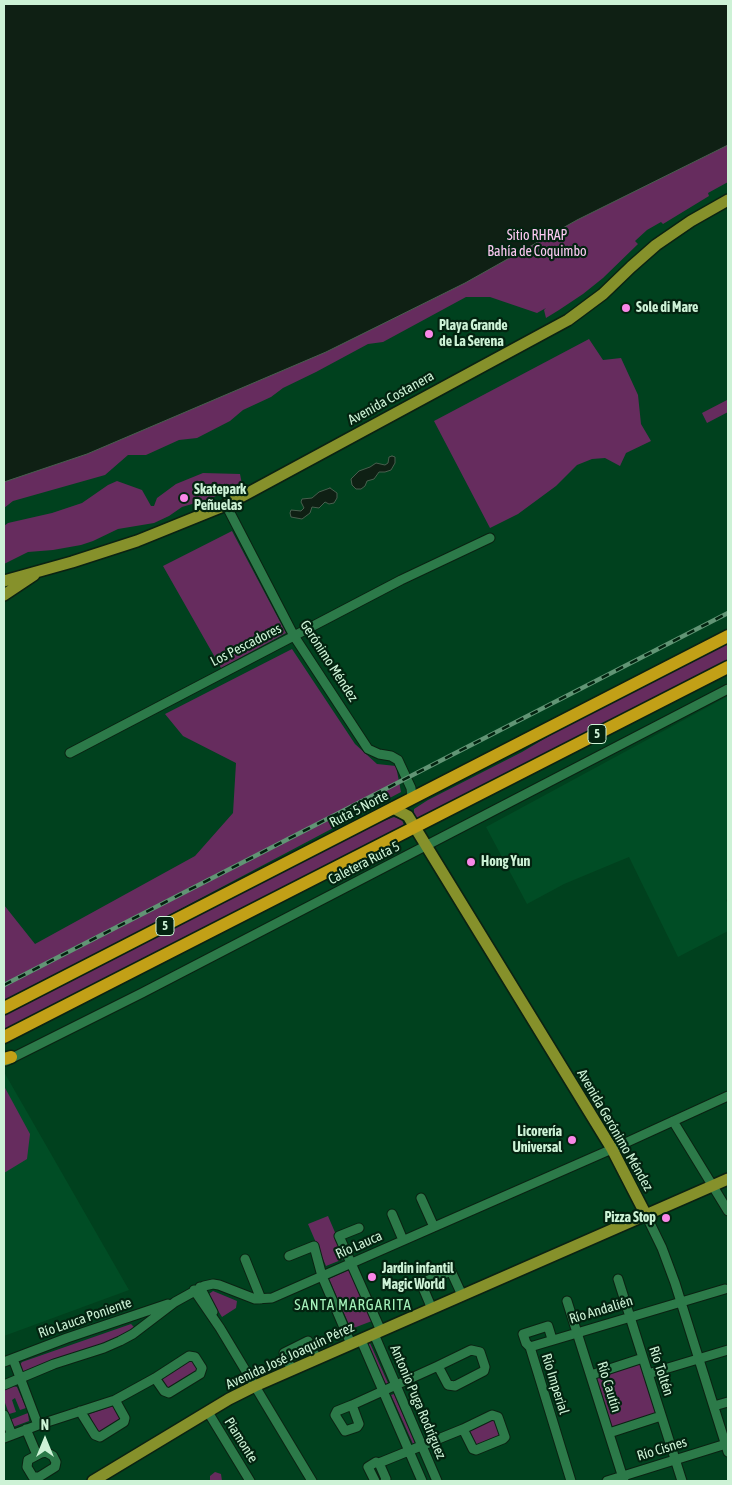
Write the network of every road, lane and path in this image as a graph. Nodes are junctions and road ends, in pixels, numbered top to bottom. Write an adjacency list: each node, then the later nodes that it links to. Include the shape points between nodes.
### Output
1 (728, 200): 2 (main road, Avenida Costanera, via 662,241 596,300 568,320)
2 (226, 505): 4 (main road, Avenida Costanera, via 137,541); 7 (street, Gerónimo Méndez)
3 (490, 538): 7 (street, Los Pescadores)
4 (40, 571): 5 (main road, Avenida Costanera); 6 (main road, Avenida Costanera)
5 (4, 581)
6 (4, 595)
7 (294, 636): 11 (street, Los Pescadores); 12 (street, Gerónimo Méndez, via 368,749 398,760 411,788)
8 (728, 636): 12 (highway, Ruta 5 Norte / 5)
9 (728, 667): 14 (highway, 5)
10 (728, 689): 15 (street, Caletera Ruta 5)
11 (70, 753)
12 (412, 798): 13 (highway, Ruta 5 Norte / 5); 14 (main road, Gerónimo Méndez)
13 (393, 808): 14 (main road); 16 (highway, Ruta 5 Norte / 5)
14 (412, 822): 15 (main road); 17 (highway, 5)
15 (426, 846): 18 (street, Caletera Ruta 5); 21 (main road, Avenida Gerónimo Méndez)
16 (4, 1008)
17 (4, 1037)
18 (6, 1060)
19 (728, 1096): 20 (street, Río Lauca)
20 (673, 1121): 21 (street, Río Lauca); 23 (street)
21 (612, 1149): 27 (main road, Avenida Gerónimo Méndez); 28 (street, Río Lauca)
22 (728, 1179): 23 (main road, Avenida José Joaquín Pérez)
23 (712, 1186): 25 (street); 27 (main road, Avenida José Joaquín Pérez)
24 (421, 1198): 28 (street)
25 (728, 1211)
26 (392, 1214): 30 (street)
27 (646, 1215): 38 (main road, Avenida José Joaquín Pérez); 42 (street, Avenida Gerónimo Méndez, via 669,1265)
28 (434, 1227): 30 (street, Río Lauca)
29 (360, 1228): 33 (street, Antonio Puga Rodríguez, via 339,1236)
30 (404, 1240): 33 (street, Río Lauca)
31 (289, 1256): 34 (street, Antonio Puga Rodríguez, via 314,1246)
32 (245, 1259): 39 (street)
33 (351, 1263): 34 (street, Río Lauca); 45 (street, Antonio Puga Rodríguez)
34 (322, 1276): 39 (street, Río Lauca); 48 (street, Antonio Puga Rodríguez)
35 (618, 1279): 44 (street, Río Toltén)
36 (197, 1289): 39 (street, via 208,1284 218,1285); 41 (street); 64 (street)
37 (725, 1289): 42 (street, Río Andalién)
38 (462, 1295): 43 (main road, Avenida José Joaquín Pérez); 43 (street, via 451,1271 421,1283)
39 (261, 1300)
40 (567, 1301): 46 (street, Río Cautín)
41 (175, 1302): 51 (street, Río Lauca Poniente); 60 (street, via 120,1341)
42 (680, 1302): 44 (street, Río Andalién); 54 (street, Avenida Gerónimo Méndez)
43 (432, 1309): 45 (main road, Avenida José Joaquín Pérez)
44 (630, 1316): 46 (street, Río Andalién); 52 (street, Río Toltén)
45 (377, 1332): 48 (main road, Avenida José Joaquín Pérez); 63 (street, Antonio Puga Rodríguez)
46 (577, 1332): 47 (street, Río Andalién); 59 (street, Río Cautín)
47 (552, 1340): 49 (street, Río Andalién); 49 (street, Río Imperial, via 548,1326 523,1334)
48 (356, 1342): 53 (main road, Avenida José Joaquín Pérez); 65 (street, Antonio Puga Rodríguez)
49 (530, 1347): 94 (street, Río Imperial)
50 (728, 1350): 54 (street)
51 (13, 1358): 55 (street, Río Lauca Poniente); 60 (street)
52 (643, 1358): 58 (street, Río Toltén); 59 (street)
53 (317, 1359): 57 (main road, Avenida José Joaquín Pérez); 57 (street, via 308,1341 284,1353)
54 (699, 1360): 58 (street); 69 (street, Avenida Gerónimo Méndez)
55 (4, 1362)
56 (438, 1366): 56 (street, via 474,1350 480,1352 485,1367 483,1373 452,1386 448,1385); 63 (street)
57 (292, 1370): 64 (main road, Avenida José Joaquín Pérez)
58 (648, 1374): 73 (street, Río Toltén)
59 (591, 1376): 77 (street, Río Cautín)
60 (21, 1378): 62 (street); 74 (street)
61 (155, 1378): 61 (street, via 189,1356 195,1357 202,1368 200,1374 169,1393 164,1392); 66 (street)
62 (4, 1385)
63 (396, 1385): 65 (street); 79 (street, Antonio Puga Rodríguez)
64 (255, 1386): 71 (main road, Avenida José Joaquín Pérez); 89 (street)
65 (383, 1391): 68 (street); 81 (street, Antonio Puga Rodríguez)
66 (115, 1400): 70 (street); 70 (street, via 124,1422 100,1437 95,1435)
67 (728, 1402): 69 (street)
68 (352, 1405)
69 (714, 1406): 80 (street, Avenida Gerónimo Méndez)
70 (80, 1411): 74 (street)
71 (208, 1412): 87 (main road, Avenida José Joaquín Pérez); 88 (street, Piamonte)
72 (4, 1415): 78 (street)
73 (661, 1416): 77 (street); 83 (street, Río Toltén)
74 (38, 1425): 76 (street)
75 (463, 1429): 75 (street, via 476,1450 503,1439 505,1434 498,1417 492,1415); 79 (street)
76 (26, 1430): 78 (street); 82 (street)
77 (609, 1433): 86 (street, Río Cautín)
78 (8, 1437)
79 (422, 1446): 81 (street); 93 (street, Antonio Puga Rodríguez)
80 (728, 1450): 83 (street, Río Cisnes)
81 (409, 1451): 84 (street); 92 (street, Antonio Puga Rodríguez)
82 (37, 1455)
83 (675, 1460): 85 (street, Río Toltén); 86 (street, Río Cisnes)
84 (378, 1463): 90 (street, via 368,1467); 91 (street)
85 (679, 1478)
86 (623, 1479): 95 (street, Río Cisnes)
87 (93, 1481)
88 (250, 1481)
89 (312, 1481)
90 (376, 1481)
91 (385, 1481)
92 (422, 1481)
93 (437, 1481)
94 (571, 1481)
95 (606, 1481)

